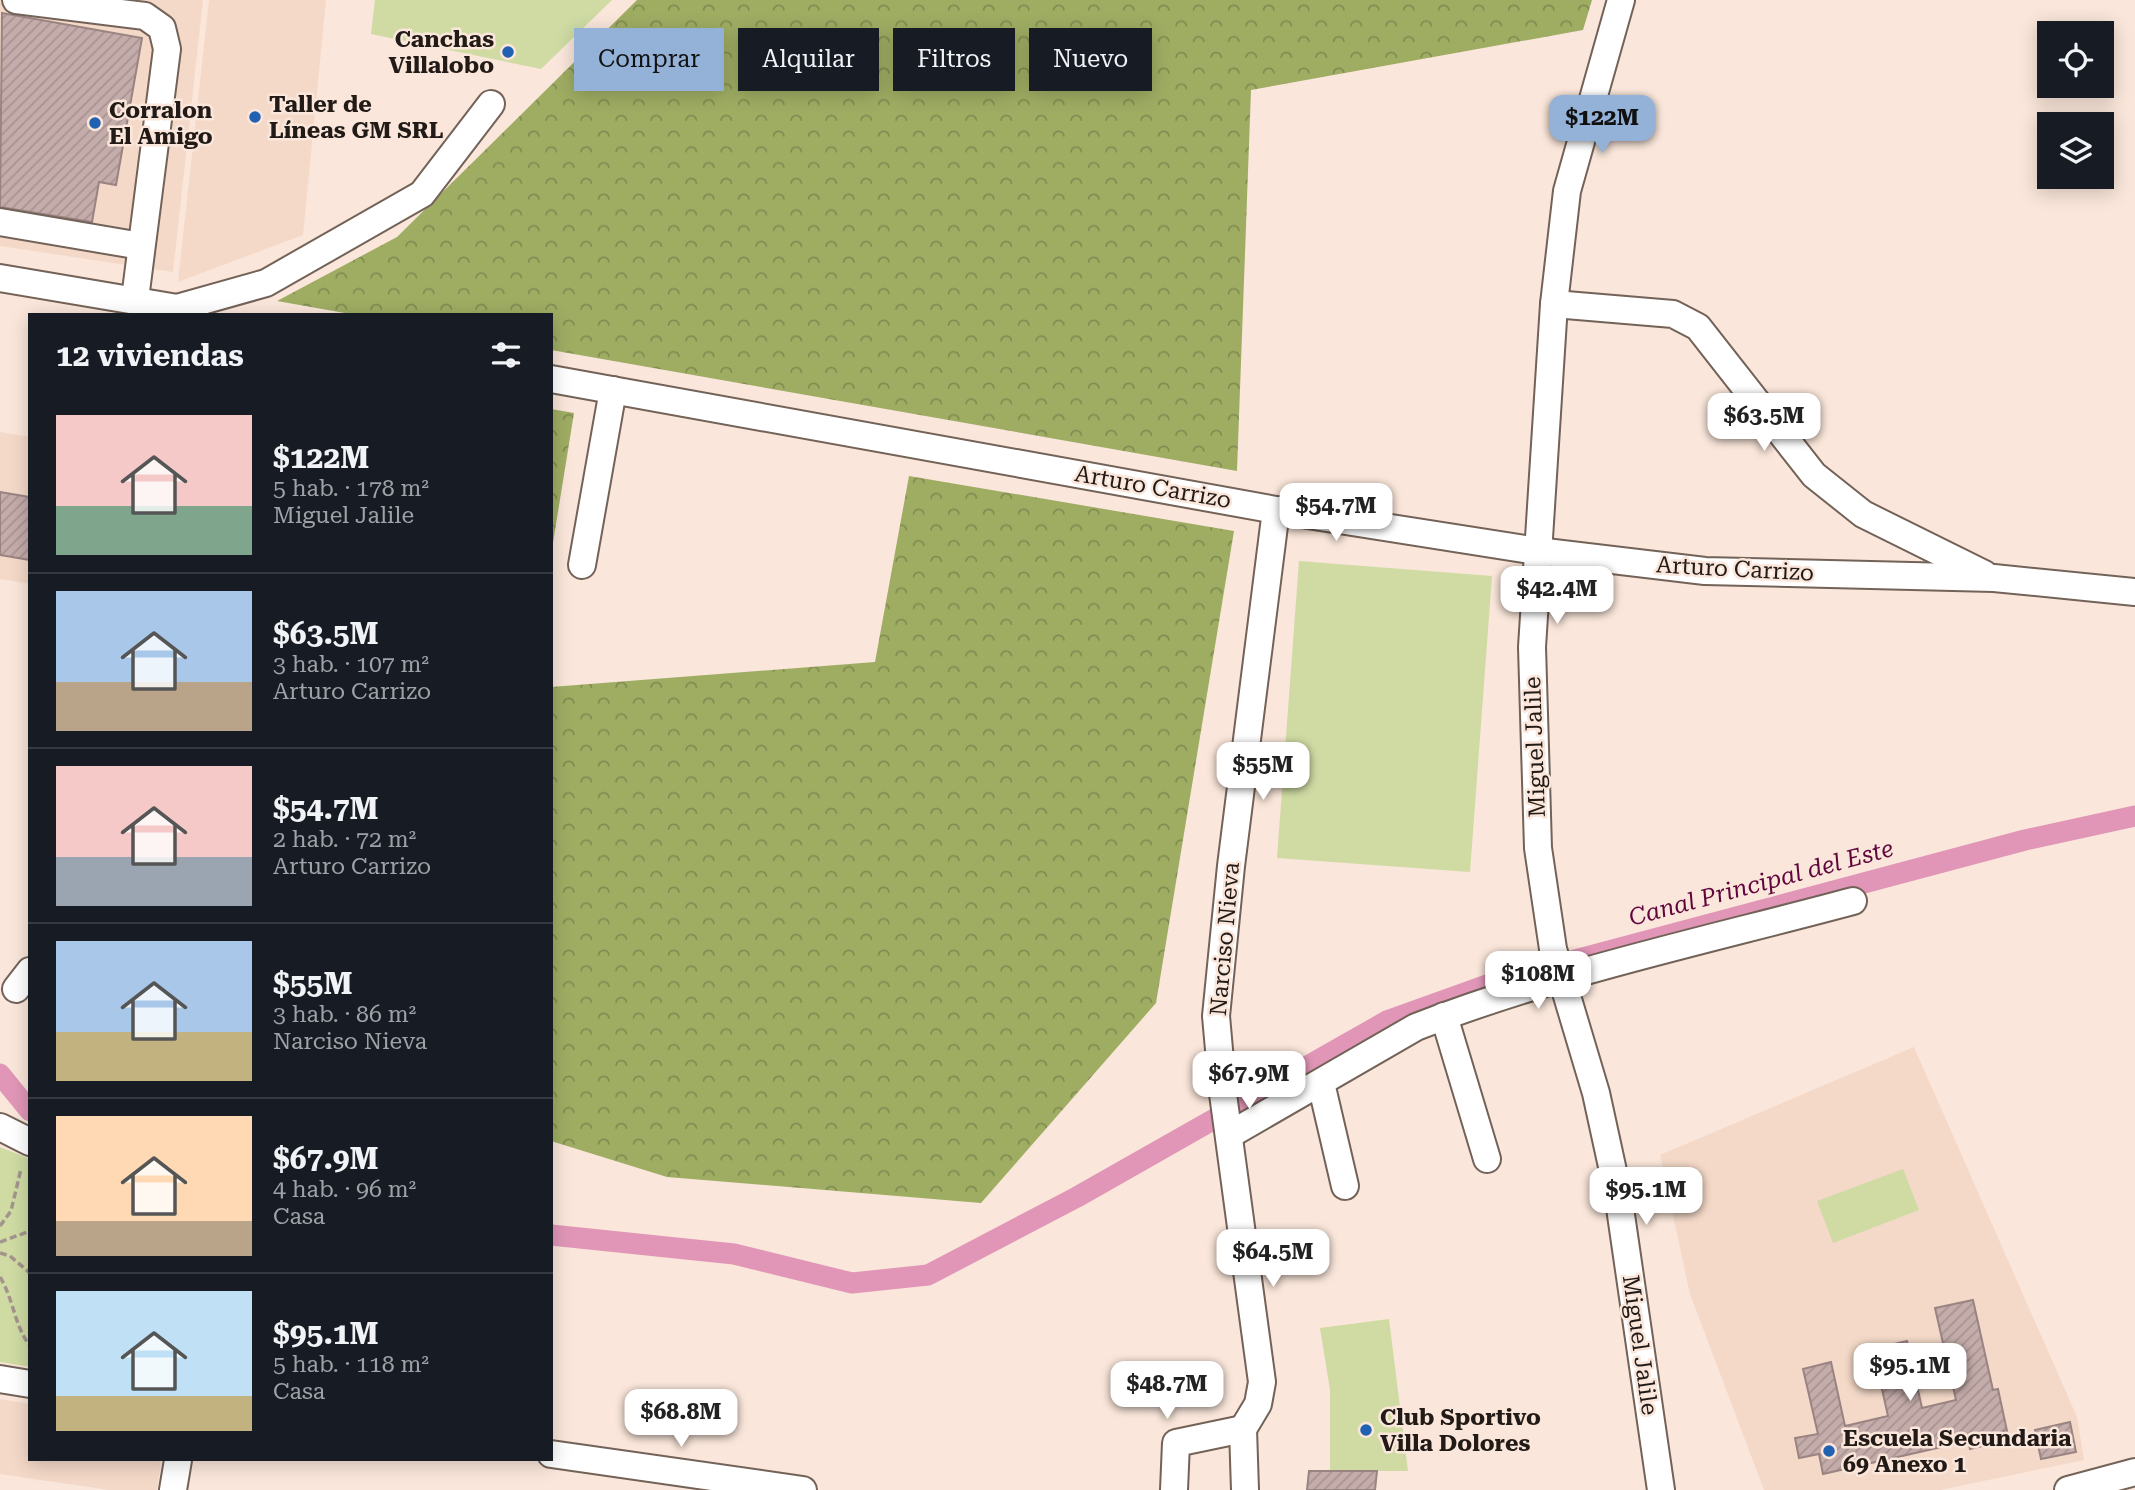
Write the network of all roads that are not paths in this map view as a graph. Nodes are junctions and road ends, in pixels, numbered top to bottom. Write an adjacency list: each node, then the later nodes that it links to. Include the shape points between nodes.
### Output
1 (16, 0): 5 (street, via 145,16 162,28 167,49)
2 (1621, 0): 8 (street, Miguel Jalile, via 1567,191)
3 (491, 104): 9 (street, via 422,194 266,283)
4 (0, 222): 5 (street)
5 (141, 246): 7 (street)
6 (0, 278): 7 (street)
7 (135, 299): 9 (street)
8 (1554, 304): 14 (street, Miguel Jalile); 16 (street, via 1673,314 1698,327 1814,475 1863,514)
9 (177, 311): 10 (street)
10 (194, 313)
11 (553, 379): 12 (street, Arturo Carrizo)
12 (613, 390): 13 (street, Arturo Carrizo); 15 (street)
13 (1276, 510): 14 (street, Arturo Carrizo); 23 (street, Narciso Nieva, via 1216,1016)
14 (1537, 551): 16 (street, Arturo Carrizo, via 1704,571); 19 (street, Miguel Jalile, via 1532,647 1538,848)
15 (582, 565)
16 (1994, 578): 17 (street, Arturo Carrizo)
17 (2135, 592)
18 (1853, 901): 19 (street)
19 (1561, 979): 20 (street); 39 (street, Miguel Jalile, via 1596,1093 1618,1194)
20 (1444, 1016): 21 (street, via 1416,1027); 25 (street)
21 (1321, 1083): 23 (street); 26 (street)
22 (0, 1127): 24 (street)
23 (1229, 1135): 29 (street, Narciso Nieva, via 1262,1382 1258,1404)
24 (28, 1141)
25 (1487, 1159)
26 (1345, 1186)
27 (0, 1379): 28 (street)
28 (28, 1384)
29 (1243, 1429): 37 (street, via 1176,1443); 38 (street, Narciso Nieva)
30 (553, 1454): 33 (street)
31 (178, 1461): 35 (street)
32 (2135, 1472): 34 (street)
33 (733, 1485): 36 (street)
34 (2079, 1489)
35 (173, 1490)
36 (803, 1490)
37 (1174, 1490)
38 (1245, 1490)
39 (1661, 1490)

